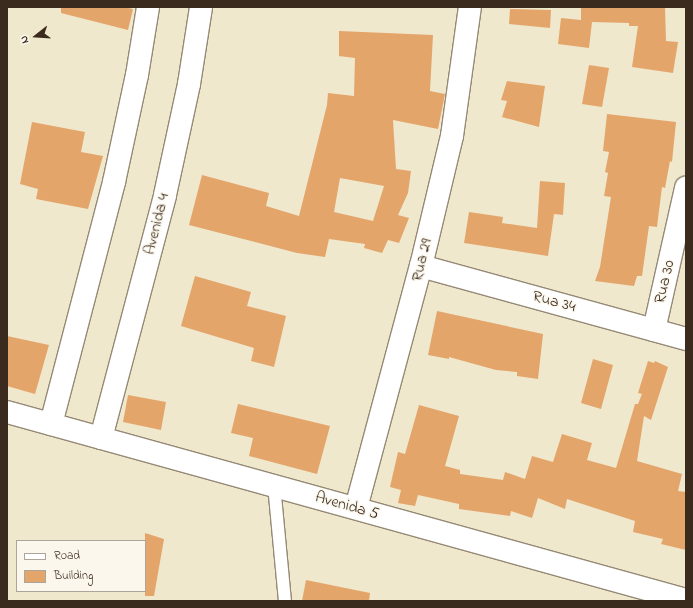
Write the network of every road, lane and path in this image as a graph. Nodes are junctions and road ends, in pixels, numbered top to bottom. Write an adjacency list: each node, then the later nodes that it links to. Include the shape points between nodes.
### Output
1 (148, 7): 9 (street, via 138,75 114,182)
2 (201, 7): 10 (street, Avenida 4, via 189,84 166,188)
3 (470, 7): 5 (street, Rua 29, via 452,136)
4 (686, 188): 6 (street, Rua 30)
5 (421, 266): 6 (street, Rua 34); 12 (street, Rua 29)
6 (654, 330): 7 (street, Rua 34)
7 (686, 339)
8 (7, 412): 9 (street, Avenida 5)
9 (51, 424): 10 (street, Avenida 5)
10 (101, 438): 11 (street, Avenida 5)
11 (274, 486): 12 (street, Avenida 5); 14 (lane)
12 (356, 508): 13 (street, Avenida 5)
13 (686, 600)
14 (285, 601)

